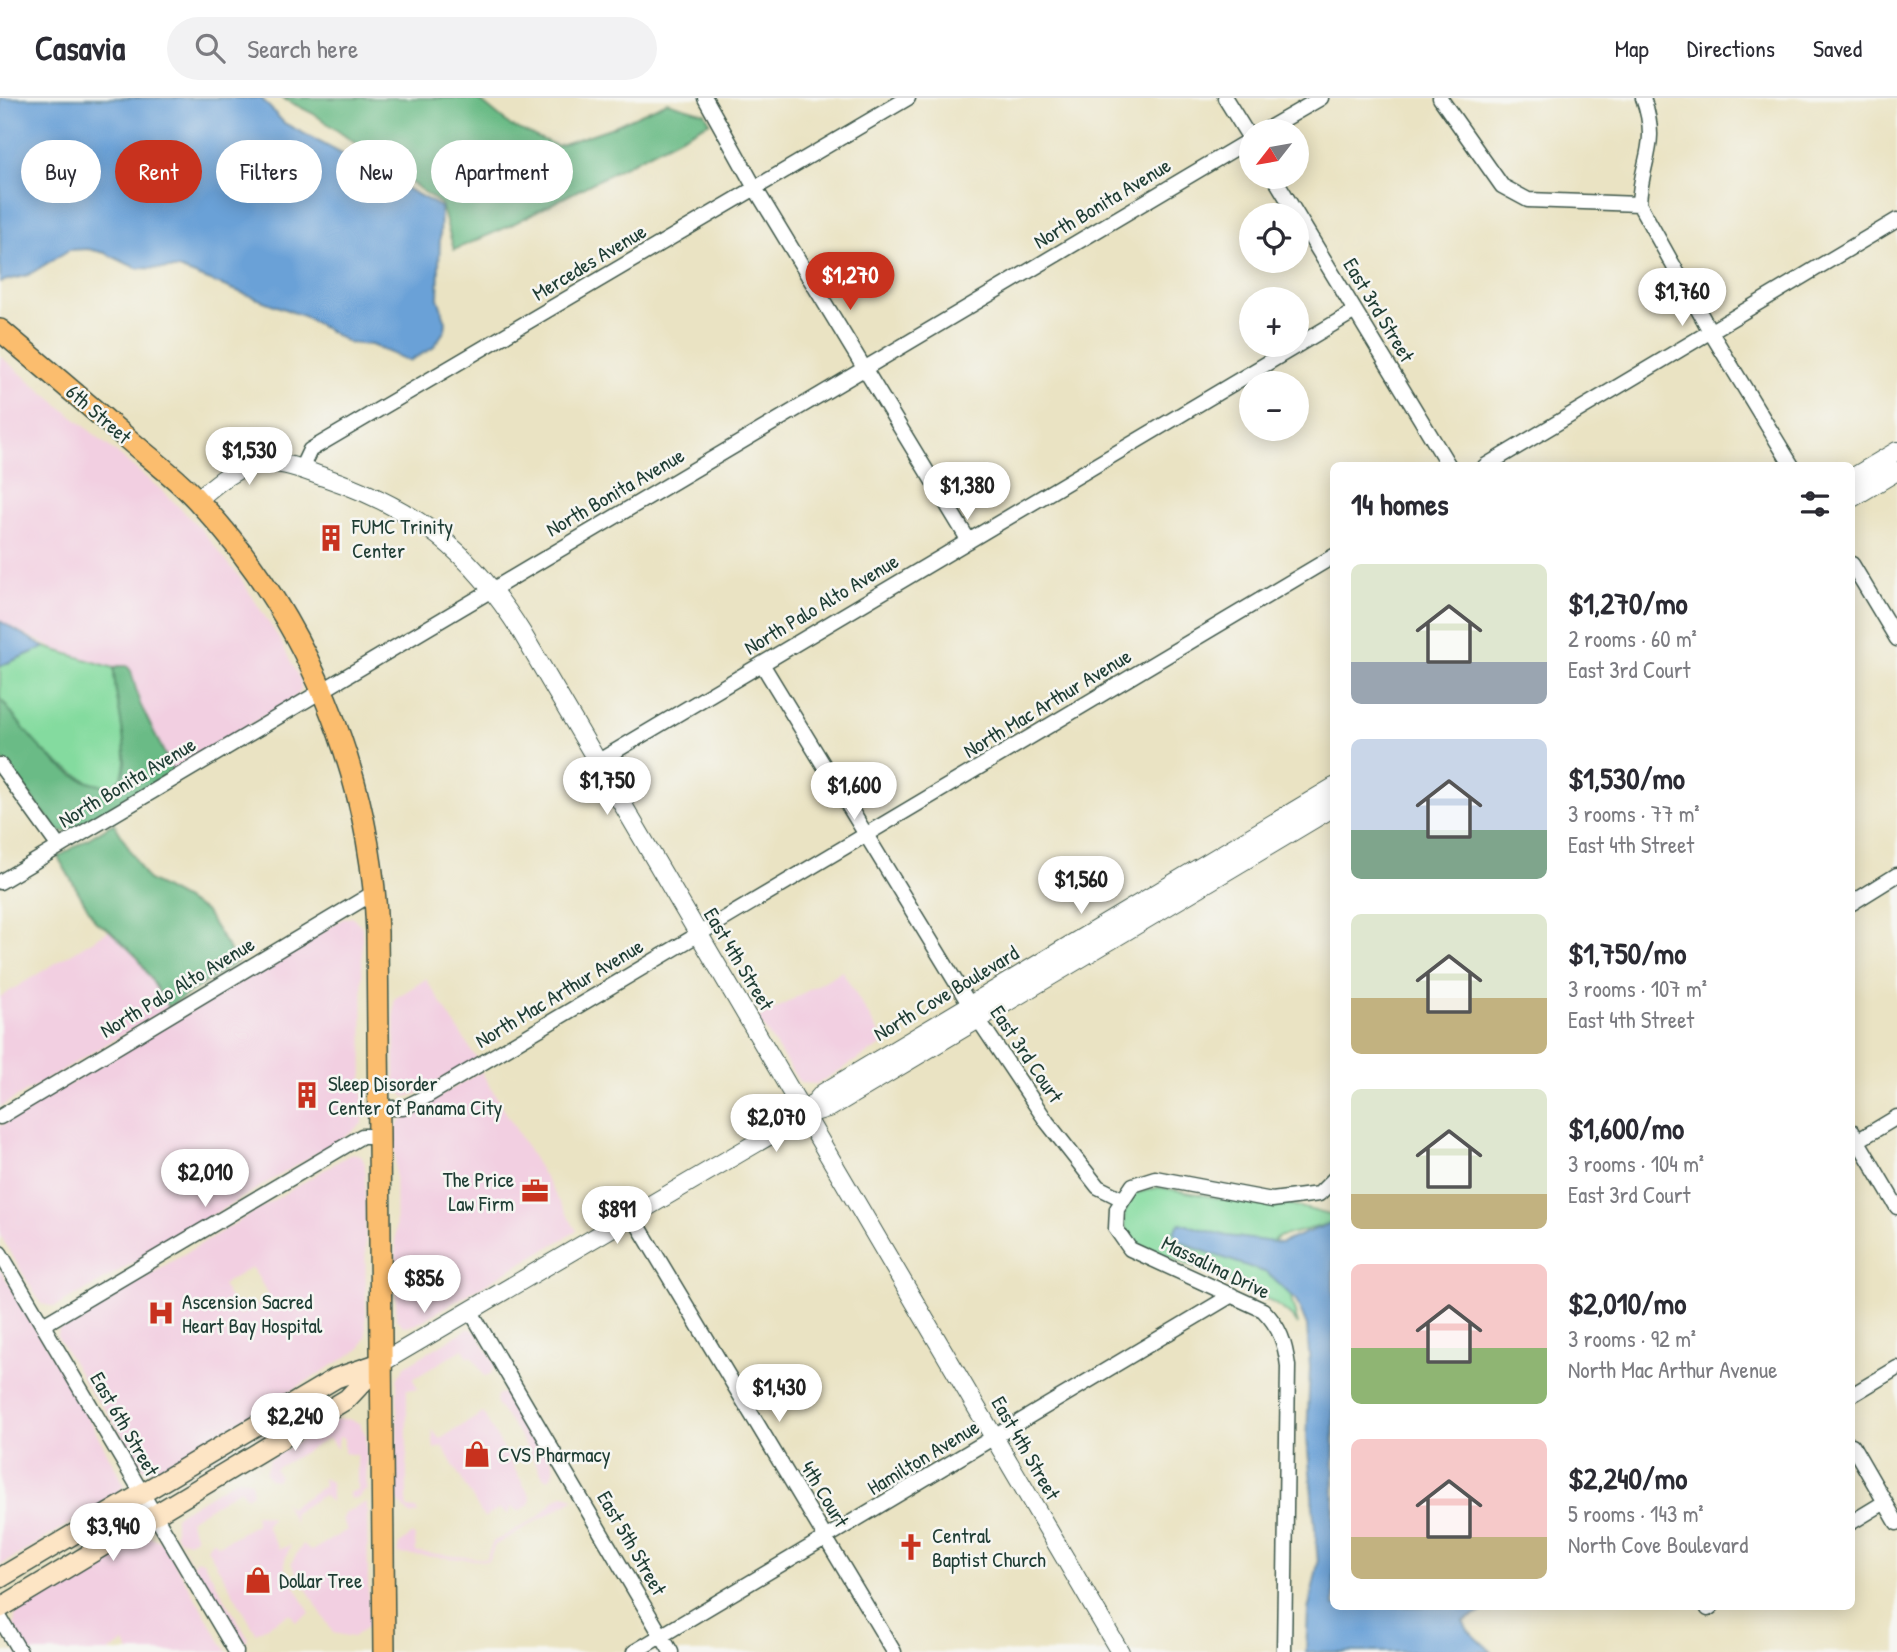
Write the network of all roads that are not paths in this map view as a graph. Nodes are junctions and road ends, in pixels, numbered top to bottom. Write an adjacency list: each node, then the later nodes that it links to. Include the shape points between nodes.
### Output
1 (705, 98): 10 (street)
2 (908, 98): 10 (street, Mercedes Avenue)
3 (1225, 98): 8 (street)
4 (1321, 98): 7 (street)
5 (1440, 98): 12 (street, via 1502,186 1528,201)
6 (1643, 98): 12 (street, via 1653,139)
7 (1285, 119)
8 (1239, 120)
9 (1239, 146): 17 (street, North Bonita Avenue)
10 (755, 188): 17 (street); 22 (street, Mercedes Avenue, via 310,450)
11 (1281, 189): 14 (street, East 3rd Street)
12 (1639, 204): 16 (street)
13 (1897, 220): 16 (street)
14 (1356, 311): 19 (street, East 3rd Street); 27 (street, North Palo Alto Avenue)
15 (0, 330): 26 (main road, 6th Street)
16 (1710, 331): 20 (street); 21 (street)
17 (865, 370): 27 (street); 30 (street, North Bonita Avenue)
18 (1897, 451): 24 (street)
19 (1446, 462)
20 (1492, 462)
21 (1790, 462)
22 (301, 469): 26 (street, East 4th Street, via 271,463 248,466); 30 (street, East 4th Street, via 370,494 414,517 454,548)
23 (1897, 471): 25 (street)
24 (1855, 476)
25 (1855, 496)
26 (197, 500): 33 (main road, 6th Street, via 275,601)
27 (969, 541): 32 (street, North Palo Alto Avenue)
28 (1330, 558): 39 (street, North Mac Arthur Avenue)
29 (1855, 569): 31 (street)
30 (493, 589): 33 (street, North Bonita Avenue); 34 (street, East 4th Street)
31 (1897, 639)
32 (762, 664): 34 (street, North Palo Alto Avenue); 39 (street, East 3rd Court)
33 (322, 692): 40 (street, North Bonita Avenue); 43 (main road, 6th Street, via 356,787)
34 (597, 762): 45 (street, East 4th Street)
35 (0, 765): 40 (street)
36 (1330, 790): 38 (street, North Cove Boulevard)
37 (1330, 809): 38 (street, North Cove Boulevard)
38 (1274, 833): 46 (street, North Cove Boulevard)
39 (867, 835): 45 (street, North Mac Arthur Avenue); 46 (street, East 3rd Court)
40 (59, 847): 42 (street, North Bonita Avenue)
41 (1897, 876): 44 (street)
42 (0, 883)
43 (375, 892): 47 (main road, 6th Street); 49 (street, North Palo Alto Avenue)
44 (1855, 901)
45 (698, 935): 47 (street, North Mac Arthur Avenue, via 425,1097 404,1108); 48 (street, East 4th Street)
46 (974, 1012): 48 (street, North Cove Boulevard, via 831,1107); 55 (street, East 3rd Court, via 1047,1122 1098,1187)
47 (380, 1108): 51 (main road, 6th Street)
48 (804, 1115): 57 (street, North Cove Boulevard); 65 (street, East 4th Street)
49 (0, 1116)
50 (1897, 1116): 52 (street)
51 (380, 1136): 61 (street, via 362,1136); 62 (main road, 6th Street)
52 (1855, 1138)
53 (1855, 1142): 56 (street)
54 (1330, 1183): 55 (street, via 1319,1194 1272,1200 1155,1178 1133,1185)
55 (1122, 1199): 59 (street, Massalina Drive, via 1116,1229 1130,1249)
56 (1897, 1206)
57 (632, 1215): 60 (street, North Cove Boulevard); 72 (street, 4th Court)
58 (0, 1253): 61 (street, East 6th Street)
59 (1232, 1295): 65 (street, Hamilton Avenue); 84 (street, Massalina Drive, via 1264,1310 1276,1323 1287,1354)
60 (470, 1310): 62 (street, North Cove Boulevard); 76 (street, East 5th Street)
61 (43, 1325): 67 (street, East 6th Street)
62 (381, 1363): 67 (main road, North Cove Boulevard, via 336,1378); 69 (main road, North Cove Boulevard, via 347,1399); 79 (main road, 6th Street)
63 (1897, 1368): 64 (street)
64 (1855, 1393)
65 (994, 1439): 72 (street, Hamilton Avenue); 83 (street, East 4th Street)
66 (1855, 1449): 68 (street)
67 (142, 1493): 69 (street, East 6th Street); 73 (main road, North Cove Boulevard)
68 (1885, 1502): 70 (street); 71 (street)
69 (155, 1515): 74 (main road, North Cove Boulevard); 78 (street, East 6th Street)
70 (1855, 1520)
71 (1897, 1523)
72 (827, 1539): 76 (street, Hamilton Avenue); 82 (street, 4th Court)
73 (0, 1577)
74 (0, 1608)
75 (0, 1618): 77 (street)
76 (662, 1636): 80 (street, Hamilton Avenue); 81 (street, East 5th Street)
77 (20, 1652)
78 (236, 1652)
79 (384, 1652)
80 (634, 1652)
81 (671, 1652)
82 (894, 1652)
83 (1120, 1652)
84 (1284, 1652)

